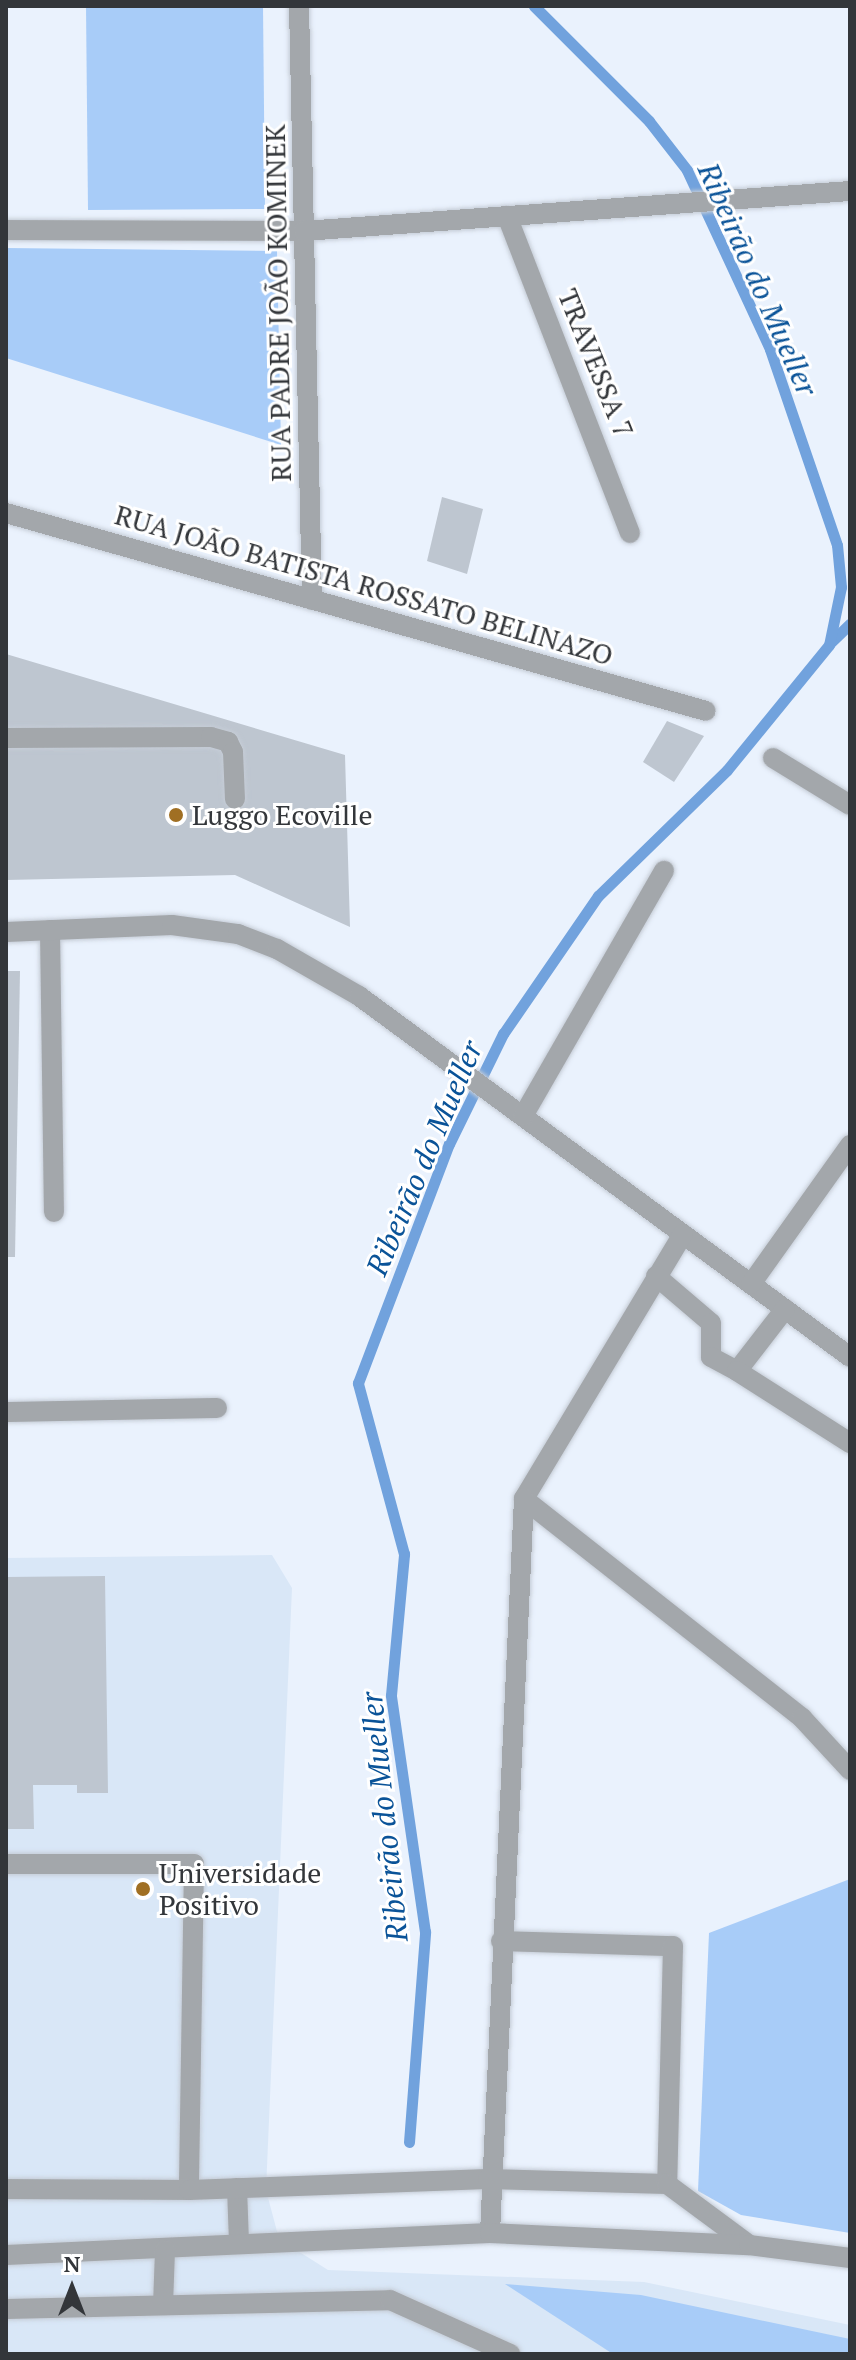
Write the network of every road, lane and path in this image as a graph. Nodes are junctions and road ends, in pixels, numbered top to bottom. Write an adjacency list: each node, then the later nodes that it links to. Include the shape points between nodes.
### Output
1 (299, 6): 5 (street, RUA PADRE JOÃO KOMINEK)
2 (850, 191): 3 (street)
3 (507, 216): 5 (street); 7 (street, TRAVESSA 7)
4 (6, 230): 5 (street)
5 (304, 231): 8 (street, RUA PADRE JOÃO KOMINEK)
6 (6, 513): 8 (street, RUA JOÃO BATISTA ROSSATO BELINAZO)
7 (630, 533)
8 (312, 600): 9 (street, RUA JOÃO BATISTA ROSSATO BELINAZO)
9 (706, 711)
10 (6, 738): 12 (street, via 211,737 228,742 233,752)
11 (773, 758): 13 (street)
12 (235, 799)
13 (850, 805)
14 (664, 871): 17 (street)
15 (50, 930): 16 (street); 17 (street, via 172,925 238,934 320,971); 19 (street)
16 (6, 932)
17 (515, 1111): 20 (street)
18 (850, 1145): 22 (street)
19 (54, 1212)
20 (683, 1234): 21 (street); 22 (street)
21 (656, 1276): 25 (street, via 711,1323 711,1357); 29 (street)
22 (751, 1284): 23 (street)
23 (785, 1309): 24 (street); 25 (street)
24 (850, 1357)
25 (737, 1371): 28 (street)
26 (217, 1408): 27 (street)
27 (6, 1412)
28 (850, 1443)
29 (524, 1499): 30 (street, via 802,1718); 32 (street)
30 (850, 1770)
31 (6, 1864): 37 (street, via 194,1864)
32 (501, 1941): 33 (street); 34 (street, via 673,1946)
33 (488, 2179): 34 (street); 35 (street); 38 (street)
34 (667, 2184): 40 (street)
35 (237, 2188): 37 (street); 39 (street)
36 (6, 2189): 37 (street)
37 (189, 2190)
38 (490, 2233): 39 (street); 40 (street)
39 (239, 2243): 41 (street)
40 (749, 2245): 43 (street)
41 (165, 2250): 42 (street); 44 (street)
42 (6, 2255)
43 (850, 2258)
44 (163, 2305): 45 (street); 46 (street, via 390,2300)
45 (6, 2309)
46 (510, 2354)

